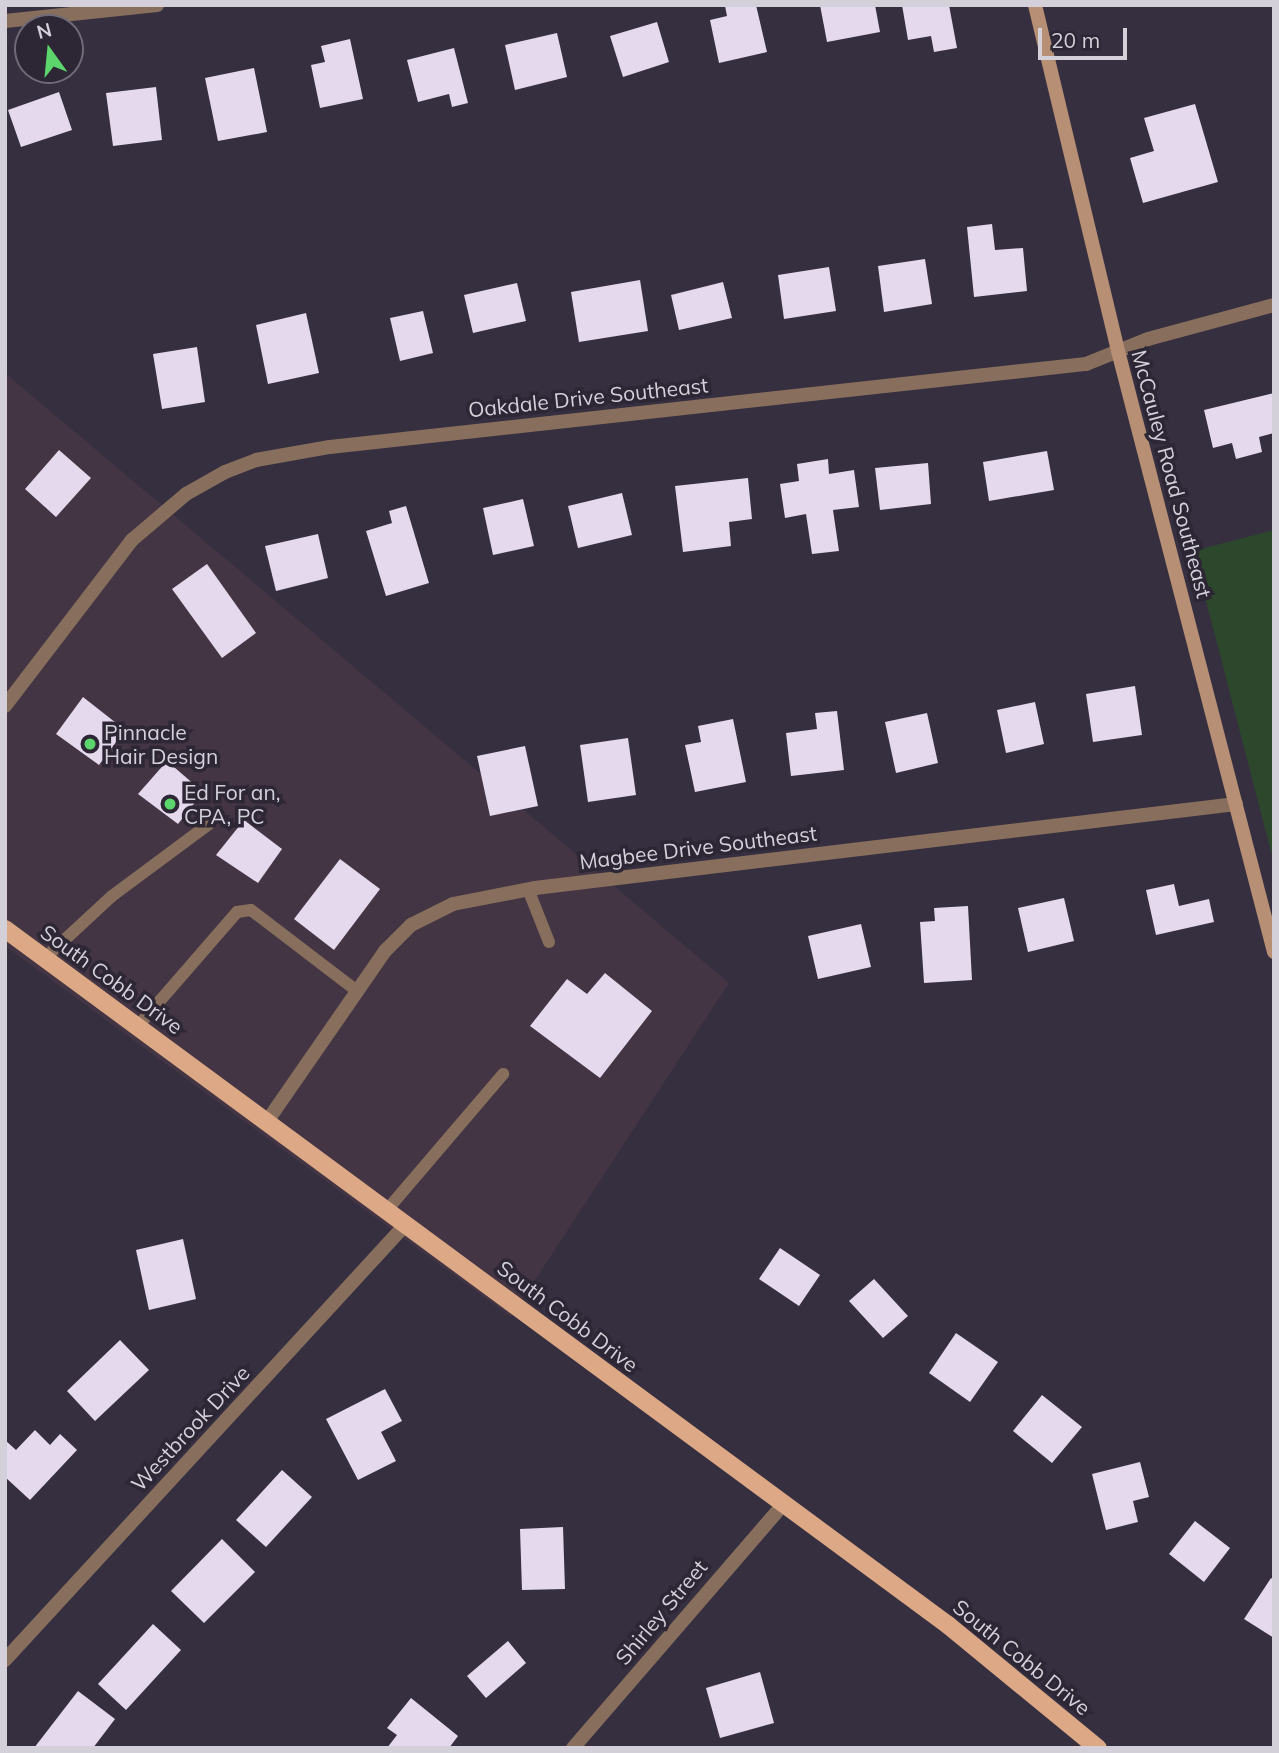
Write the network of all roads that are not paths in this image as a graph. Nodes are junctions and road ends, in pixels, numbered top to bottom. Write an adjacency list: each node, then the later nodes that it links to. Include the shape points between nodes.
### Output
1 (157, 5): 3 (street)
2 (1035, 5): 5 (street, McCauley Road Southeast)
3 (5, 21)
4 (1274, 305): 5 (street, Oakdale Drive Southeast)
5 (1118, 351): 6 (street, Oakdale Drive Southeast, via 1086,364 330,447 256,460 186,494 132,540); 7 (street, McCauley Road Southeast)
6 (5, 706)
7 (1236, 804): 9 (street, Magbee Drive Southeast); 12 (street, McCauley Road Southeast)
8 (209, 824): 13 (lane, via 113,896)
9 (528, 889): 11 (lane); 14 (street, Magbee Drive Southeast, via 453,904 411,925 385,951)
10 (5, 929): 13 (main road, South Cobb Drive)
11 (549, 942)
12 (1274, 952)
13 (45, 958): 15 (main road, South Cobb Drive)
14 (357, 991): 15 (lane, via 251,910 237,912); 17 (street, Magbee Drive Southeast)
15 (138, 1026): 17 (main road, South Cobb Drive)
16 (503, 1074): 18 (lane)
17 (268, 1120): 18 (main road, South Cobb Drive)
18 (387, 1210): 19 (main road, South Cobb Drive)
19 (406, 1224): 20 (main road, South Cobb Drive); 21 (street, Westbrook Drive)
20 (783, 1505): 22 (street, Shirley Street); 23 (main road, South Cobb Drive, via 948,1625)
21 (5, 1660)
22 (573, 1748)
23 (1098, 1748)

